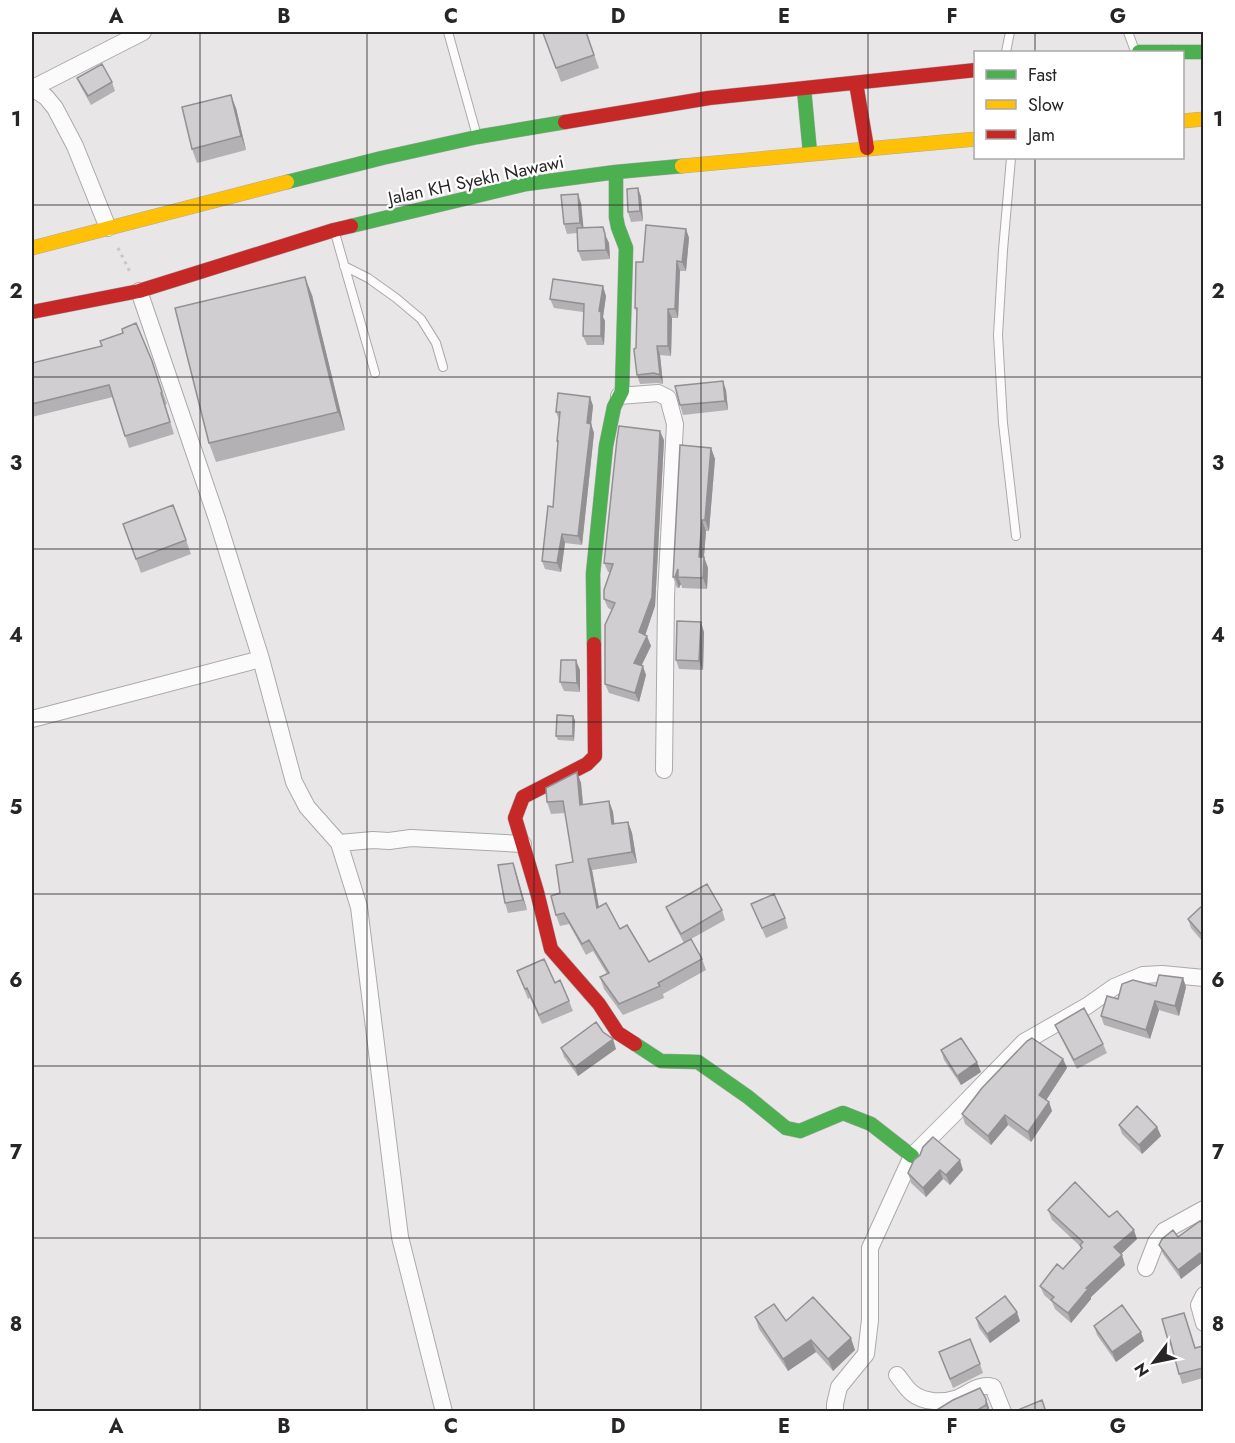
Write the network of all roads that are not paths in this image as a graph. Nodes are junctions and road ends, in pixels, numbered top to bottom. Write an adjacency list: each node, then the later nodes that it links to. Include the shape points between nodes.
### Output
1 (143, 32): 11 (street)
2 (448, 32): 15 (lane)
3 (1010, 32): 5 (lane)
4 (1128, 32): 6 (lane)
5 (1006, 51)
6 (1137, 51)
7 (1184, 52): 8 (main road)
8 (1203, 52)
9 (974, 70): 10 (main road)
10 (856, 83): 12 (main road); 17 (main road)
11 (32, 88): 21 (street, via 55,108)
12 (804, 89): 15 (main road, via 709,98); 18 (main road)
13 (1203, 119): 14 (main road)
14 (1184, 121)
15 (477, 137): 21 (main road)
16 (974, 139): 17 (main road, Jalan KH Syekh Nawawi)
17 (867, 148): 18 (main road, Jalan KH Syekh Nawawi)
18 (810, 153): 20 (main road, Jalan KH Syekh Nawawi)
19 (1011, 159): 30 (lane, via 998,335)
20 (616, 172): 22 (main road, Jalan KH Syekh Nawawi, via 526,184); 29 (main road, via 616,217 627,248)
21 (108, 228): 23 (main road)
22 (334, 230): 24 (lane); 25 (main road, Jalan KH Syekh Nawawi)
23 (32, 248)
24 (344, 266): 27 (lane, via 368,278 421,319 436,343); 28 (lane)
25 (139, 291): 26 (main road, Jalan KH Syekh Nawawi); 31 (street)
26 (32, 312)
27 (442, 367)
28 (375, 373)
29 (619, 396): 33 (street, via 658,393 669,398 675,424 666,596); 35 (main road, via 606,446 593,574 595,756 523,797 515,818)
30 (1016, 536)
31 (261, 659): 32 (street); 34 (street, via 294,782 307,807)
32 (32, 719)
33 (664, 770)
34 (339, 843): 35 (street, via 411,838); 43 (street, via 359,907 400,1238)
35 (523, 844): 37 (main road, via 551,949 599,1004 618,1033 662,1061 698,1062 786,1128 800,1131 843,1113 871,1124)
36 (1203, 978): 37 (street, via 1143,975 1114,987 1023,1042)
37 (912, 1156): 44 (street, via 870,1248 866,1354 839,1387)
38 (1203, 1209): 39 (street, via 1164,1231)
39 (1146, 1268)
40 (1203, 1295): 41 (street, via 1199,1305)
41 (1203, 1323)
42 (897, 1375): 45 (street, via 910,1392 926,1400 958,1398 973,1390 993,1387)
43 (444, 1412)
44 (835, 1412)
45 (1003, 1412)

